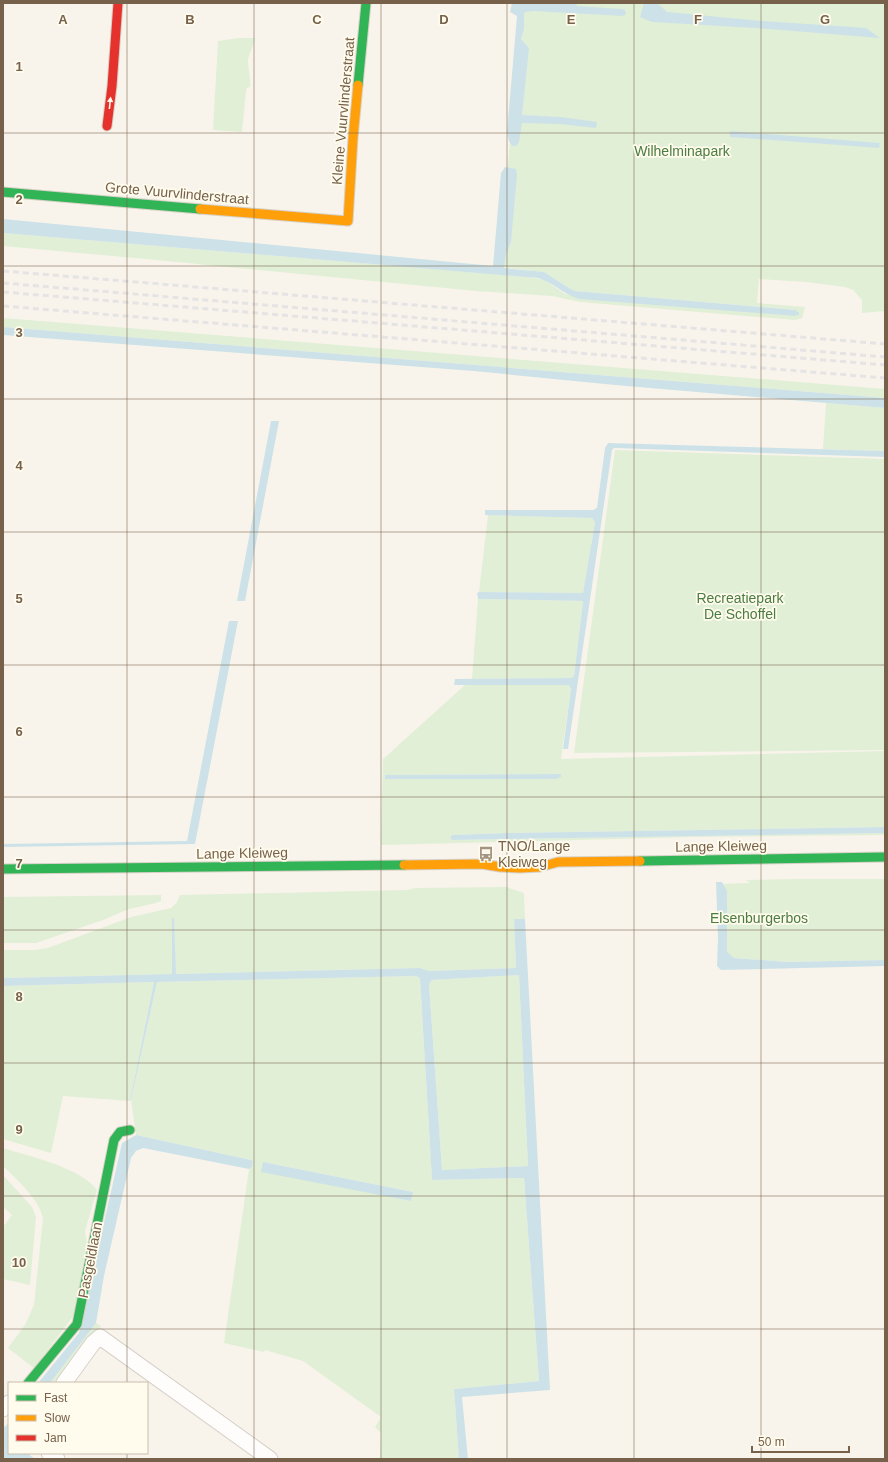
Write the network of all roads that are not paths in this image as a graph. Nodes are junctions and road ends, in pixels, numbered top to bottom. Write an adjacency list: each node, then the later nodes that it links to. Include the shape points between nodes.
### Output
1 (118, 3): 3 (street, one-way to 1)
2 (366, 3): 5 (street, Kleine Vuurvlinderstraat)
3 (108, 123)
4 (3, 192): 5 (street, Grote Vuurvlinderstraat)
5 (348, 221)
6 (885, 857): 9 (street, Lange Kleiweg)
7 (511, 858): 10 (street, Lange Kleiweg, via 496,859)
8 (542, 858): 9 (street, Lange Kleiweg)
9 (558, 862): 10 (street, Lange Kleiweg, via 547,866 520,868)
10 (482, 864): 11 (street, Lange Kleiweg)
11 (3, 869)
12 (130, 1130): 13 (street, Pasgeldlaan, via 120,1132 114,1140 77,1324)
13 (29, 1382)
14 (65, 1382): 15 (street, via 100,1337)
15 (270, 1459)

